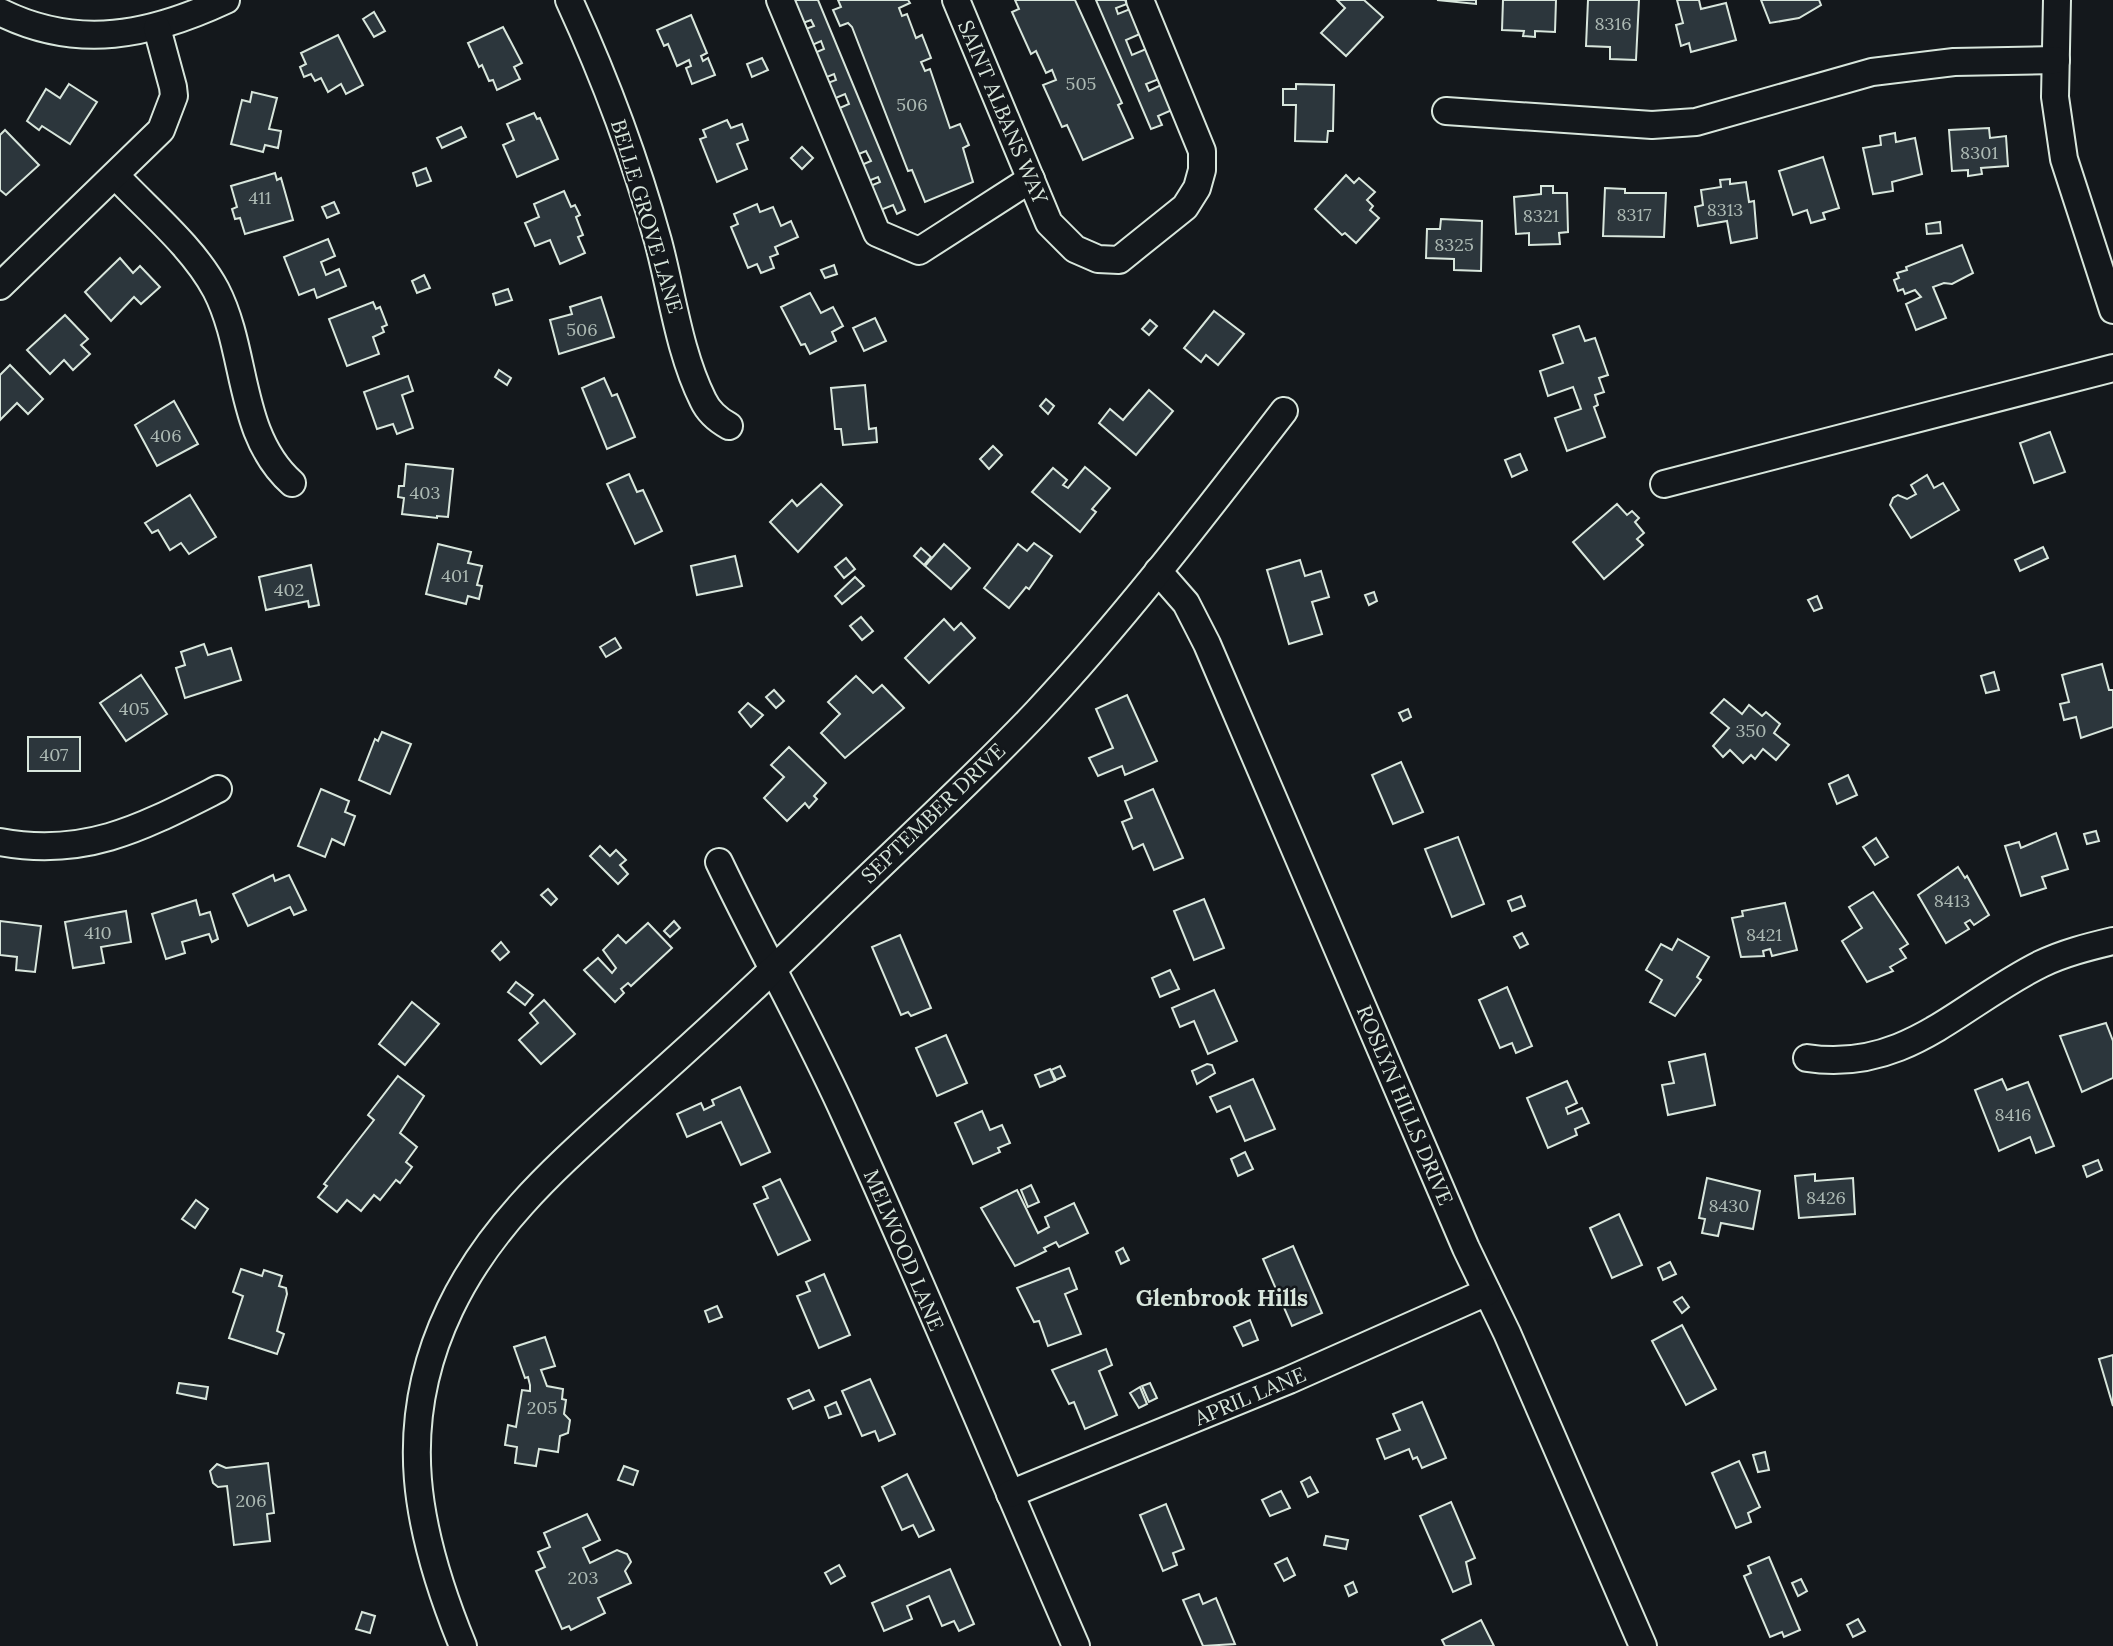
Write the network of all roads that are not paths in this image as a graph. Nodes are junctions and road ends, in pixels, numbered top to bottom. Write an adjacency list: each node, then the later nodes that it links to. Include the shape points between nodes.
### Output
1 (226, 0): 8 (street)
2 (569, 0): 17 (street, BELLE GROVE LANE, via 648,205 703,401 716,419)
3 (780, 0): 12 (street, via 877,233 919,251)
4 (956, 0): 12 (street, SAINT ALBANS WAY)
5 (1140, 0): 12 (street, SAINT ALBANS WAY, via 1202,151 1197,188 1185,207 1119,260 1098,259 1075,249 1049,223)
6 (2057, 0): 9 (street)
7 (0, 12): 8 (street, via 79,35)
8 (157, 28): 11 (street, via 174,96 162,130)
9 (2056, 60): 10 (street, via 1954,62 1872,72 1696,122 1652,125); 14 (street, via 2055,97 2064,159)
10 (1446, 111)
11 (117, 177): 13 (street); 18 (street, via 188,251 215,289 229,323 248,406 268,457)
12 (1031, 179)
13 (0, 286)
14 (2113, 310)
15 (2113, 368): 19 (street)
16 (1284, 411): 20 (street, SEPTEMBER DRIVE)
17 (729, 426)
18 (292, 483)
19 (1664, 484)
20 (1158, 571): 25 (street, SEPTEMBER DRIVE, via 1038,711); 27 (street, ROSLYN HILLS DRIVE, via 1186,603 1207,644)
21 (218, 789): 22 (street, via 114,838 46,848)
22 (0, 842)
23 (719, 862): 25 (street, MELWOOD LANE)
24 (2113, 941): 26 (street, via 2039,965 1889,1053 1831,1062)
25 (771, 970): 28 (street, MELWOOD LANE, via 790,998 847,1117); 29 (street, SEPTEMBER DRIVE, via 544,1179 505,1221 470,1270 438,1339 420,1412 416,1454 421,1513 433,1569)
26 (1807, 1058)
27 (1487, 1292): 28 (street, APRIL LANE, via 1289,1380); 31 (street, ROSLYN HILLS DRIVE)
28 (1010, 1494): 30 (street, MELWOOD LANE)
29 (463, 1646)
30 (1076, 1646)
31 (1643, 1646)

